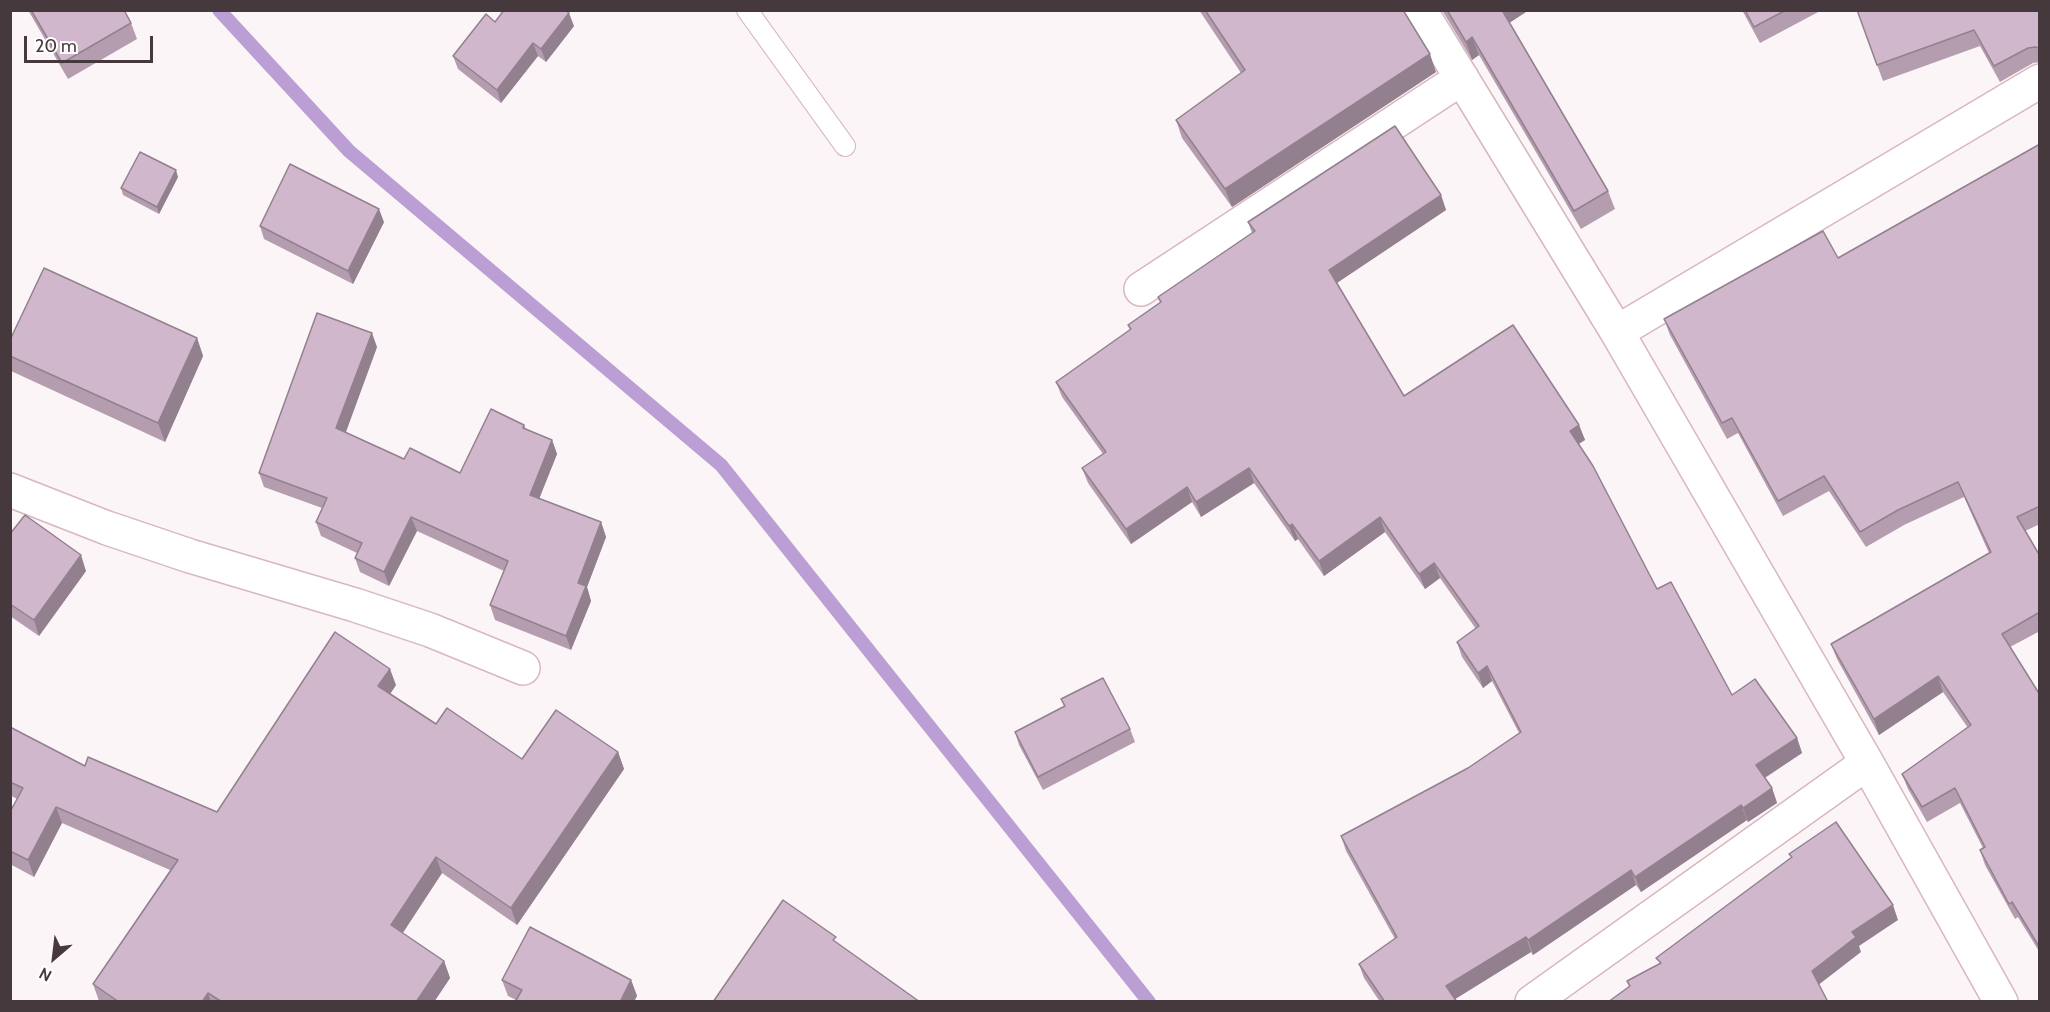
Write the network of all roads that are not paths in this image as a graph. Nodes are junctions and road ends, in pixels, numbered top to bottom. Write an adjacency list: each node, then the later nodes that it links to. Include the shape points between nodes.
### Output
1 (747, 10): 5 (lane)
2 (1420, 10): 3 (street)
3 (1462, 78): 6 (street); 7 (street)
4 (2040, 81): 7 (street)
5 (845, 146)
6 (1141, 289)
7 (1617, 332): 10 (street)
8 (10, 490): 9 (street, via 190,556 430,630)
9 (523, 668)
10 (1867, 763): 11 (street); 12 (street)
11 (1532, 1002)
12 (2001, 1002)

